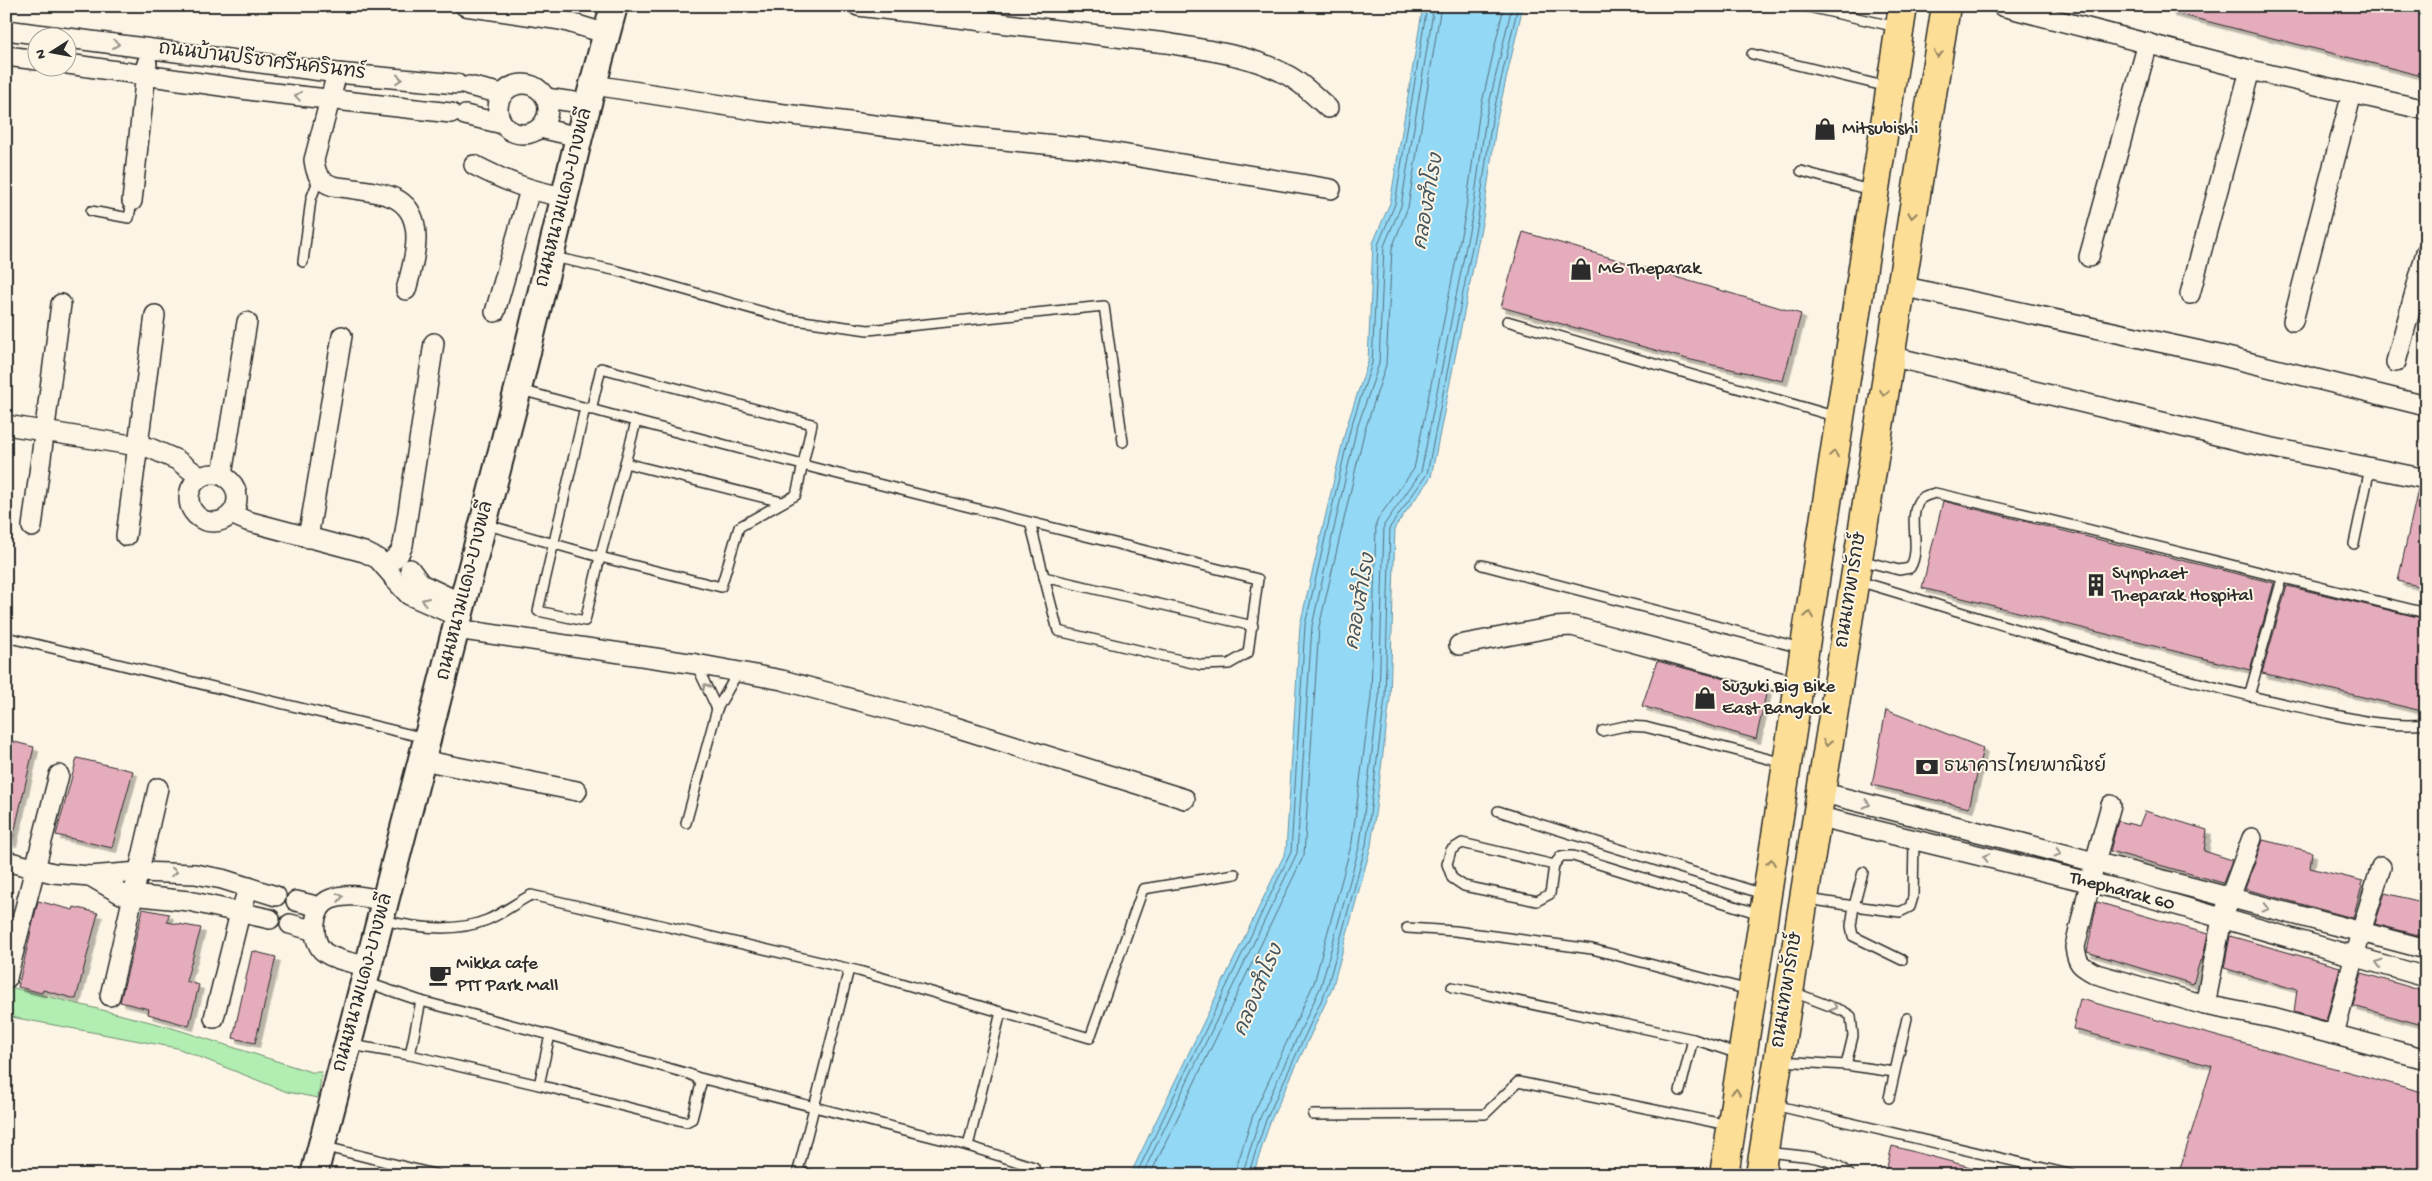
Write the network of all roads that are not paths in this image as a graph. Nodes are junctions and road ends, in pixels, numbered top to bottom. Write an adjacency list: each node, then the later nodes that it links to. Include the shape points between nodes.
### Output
1 (465, 6): 11 (street, via 561,20)
2 (614, 6): 11 (main road, ถนนหนามแดง-บางพลี)
3 (858, 6): 28 (street, via 1210,50 1290,76)
4 (1804, 6): 7 (lane)
5 (1946, 6): 46 (main road, ถนนเทพารักษ์, one-way to 46)
6 (2002, 6): 13 (street)
7 (1854, 11): 8 (lane)
8 (1901, 17): 22 (main road, ถนนเทพารักษ์)
9 (6, 30): 10 (street, ถนนบ้านปรีชาศรีนครินทร์)
10 (28, 33)
11 (607, 34): 25 (main road, ถนนหนามแดง-บางพลี)
12 (78, 39): 14 (street, ถนนบ้านปรีชาศรีนครินทร์, one-way to 14)
13 (2148, 43): 19 (street); 44 (street)
14 (150, 48): 20 (street, ถนนบ้านปรีชาศรีนครินทร์); 21 (street)
15 (1752, 54): 22 (lane)
16 (6, 56): 17 (street)
17 (28, 59)
18 (78, 65): 21 (street, ถนนบ้านปรีชาศรีนครินทร์)
19 (2250, 70): 23 (street); 48 (street)
20 (337, 73): 24 (street, ถนนบ้านปรีชาศรีนครินทร์, one-way to 24, via 463,85); 27 (street)
21 (145, 74): 27 (street, ถนนบ้านปรีชาศรีนครินทร์, one-way to 21); 40 (street)
22 (1890, 88): 38 (main road, ถนนเทพารักษ์)
23 (2352, 93): 29 (street); 53 (street)
24 (503, 94): 26 (street, via 511,87 526,84); 30 (street, via 498,108)
25 (591, 94): 26 (street); 32 (main road, ถนนหนามแดง-บางพลี); 36 (street, via 1086,148)
26 (546, 98): 31 (street, via 547,118)
27 (331, 100): 30 (street, ถนนบ้านปรีชาศรีนครินทร์, via 458,114); 35 (street, via 314,160 316,174)
28 (1328, 108)
29 (2426, 110)
30 (503, 124): 31 (street, via 516,134)
31 (540, 128): 32 (street)
32 (579, 137): 39 (main road, ถนนหนามแดง-บางพลี)
33 (474, 165): 37 (street)
34 (1801, 171): 38 (lane)
35 (320, 178): 45 (lane, via 310,199); 47 (street, via 334,186 398,200 407,210 417,238)
36 (1331, 189)
37 (530, 190): 39 (street); 50 (street)
38 (1874, 192): 62 (main road, ถนนเทพารักษ์)
39 (564, 197): 43 (main road, ถนนหนามแดง-บางพลี)
40 (132, 201): 41 (lane, via 129,218)
41 (91, 211)
42 (2426, 252): 58 (street)
43 (550, 256): 59 (main road, ถนนหนามแดง-บางพลี); 66 (lane, via 618,271 788,319 868,330 1104,306)
44 (2089, 257)
45 (303, 262)
46 (1900, 286): 57 (main road, ถนนเทพารักษ์); 60 (street, via 2219,355)
47 (406, 290)
48 (2190, 294)
49 (61, 304): 65 (street)
50 (495, 312)
51 (155, 315): 67 (street)
52 (1507, 321): 62 (lane)
53 (2292, 321)
54 (247, 322): 71 (street)
55 (342, 336): 80 (street)
56 (434, 343): 85 (street)
57 (1890, 356): 70 (street, via 2249,443); 86 (main road, ถนนเทพารักษ์, one-way to 86)
58 (2396, 362)
59 (518, 389): 61 (lane); 77 (main road, ถนนหนามแดง-บางพลี)
60 (2426, 406)
61 (588, 409): 63 (lane); 69 (lane, via 601,368 812,424); 81 (lane)
62 (1839, 417): 94 (main road, ถนนเทพารักษ์, one-way to 62)
63 (636, 422): 68 (lane); 69 (lane)
64 (6, 425): 65 (street)
65 (44, 431): 67 (street); 78 (street)
66 (1122, 442)
67 (137, 446): 72 (street, via 168,454); 79 (street)
68 (625, 463): 74 (lane); 83 (lane)
69 (804, 465): 74 (lane, via 796,495); 76 (lane)
70 (2370, 468): 73 (street); 82 (lane)
71 (222, 475): 72 (street, via 211,473); 75 (street, via 232,482 237,492)
72 (200, 477): 75 (street, via 192,486 189,497 195,513 210,521 221,520)
73 (2426, 479)
74 (782, 502): 83 (lane, via 739,526 721,587)
75 (231, 514): 80 (street)
76 (1030, 522): 87 (lane); 91 (lane, via 1258,579)
77 (483, 523): 81 (lane); 90 (main road, ถนนหนามแดง-บางพลี)
78 (32, 526)
79 (126, 536)
80 (308, 538): 85 (street, via 364,552 390,549)
81 (554, 544): 83 (lane); 83 (lane, via 538,611 585,621)
82 (2354, 544)
83 (600, 557)
84 (1482, 565): 94 (lane)
85 (398, 568): 90 (street, via 410,595)
86 (1856, 569): 88 (lane, via 1910,568 1916,559 1918,502 1935,493 2073,524); 98 (lane, via 2001,626); 108 (main road, ถนนเทพารักษ์, one-way to 108)
87 (1044, 577): 91 (lane); 91 (lane, via 1058,631 1202,666 1229,664 1248,653)
88 (2282, 579): 89 (lane); 98 (lane)
89 (2426, 614)
90 (459, 616): 95 (street); 102 (main road, ถนนหนามแดง-บางพลี)
91 (1253, 626)
92 (6, 637): 102 (lane)
93 (1459, 645): 97 (street, via 1572,626)
94 (1804, 649): 97 (main road, ถนนเทพารักษ์)
95 (696, 664): 96 (street); 99 (lane, one-way to 95)
96 (738, 672): 99 (lane); 107 (street, via 782,680 952,726)
97 (1798, 687): 103 (main road, ถนนเทพารักษ์)
98 (2249, 696): 100 (lane, via 2389,725)
99 (717, 709): 111 (lane)
100 (2426, 724)
101 (1602, 731): 103 (lane, via 1625,726 1645,727)
102 (425, 750): 106 (street); 135 (main road, ถนนหนามแดง-บางพลี)
103 (1786, 764): 132 (main road, ถนนเทพารักษ์, one-way to 103)
104 (58, 775): 120 (street)
105 (158, 788): 121 (street)
106 (577, 791)
107 (1185, 799)
108 (1818, 804): 113 (street, Thepharak 60); 114 (street, Thepharak 60, one-way to 114); 129 (main road, ถนนเทพารักษ์)
109 (2111, 805): 116 (street)
110 (1498, 811): 132 (lane)
111 (686, 823)
112 (2252, 838): 130 (street)
113 (1914, 839): 117 (street, Thepharak 60, one-way to 113); 133 (lane, via 1910,907 1900,912)
114 (2022, 843): 116 (street, Thepharak 60, one-way to 116); 117 (street)
115 (6, 861): 120 (street)
116 (2095, 862): 125 (street); 130 (street, Thepharak 60)
117 (2016, 864): 125 (street, Thepharak 60)
118 (1554, 865): 118 (lane, via 1462,843 1451,850 1447,864 1452,878 1464,886 1536,900 1550,894); 132 (lane, via 1560,856 1573,856)
119 (2381, 867): 142 (street)
120 (35, 868): 124 (street); 149 (street)
121 (139, 872): 124 (street); 126 (street, one-way to 126, via 195,874); 127 (street)
122 (1863, 872): 133 (lane)
123 (1235, 874): 156 (lane, via 1142,889 1090,1038)
124 (90, 876): 127 (street, via 121,894)
125 (2091, 883): 138 (street, Thepharak 60); 155 (street, via 2075,946 2076,960 2096,974)
126 (249, 887): 128 (street); 136 (street)
127 (133, 895): 136 (street, via 189,901); 153 (street)
128 (276, 896)
129 (1803, 898): 133 (lane); 151 (main road, ถนนเทพารักษ์)
130 (2228, 898): 138 (street); 142 (street, Thepharak 60, one-way to 142)
131 (296, 901): 134 (street)
132 (1764, 905): 152 (main road, ถนนเทพารักษ์)
133 (1854, 906): 145 (lane, via 1853,936)
134 (320, 907): 135 (street, one-way to 135, via 328,900 352,895); 141 (street)
135 (383, 910): 146 (lane, via 415,928 470,926 489,919 531,894); 147 (main road, ถนนหนามแดง-บางพลี)
136 (240, 913): 137 (street); 157 (street)
137 (270, 919)
138 (2222, 919): 144 (street, Thepharak 60); 155 (street)
139 (290, 924): 141 (street)
140 (1407, 928): 152 (lane, via 1592,950)
141 (315, 931): 147 (street, via 319,948)
142 (2361, 932): 143 (street, Thepharak 60); 144 (street)
143 (2426, 949)
144 (2355, 956): 148 (street, Thepharak 60, one-way to 144); 159 (street)
145 (1902, 960)
146 (849, 969): 156 (lane); 174 (lane)
147 (366, 974): 154 (lane); 162 (main road, ถนนหนามแดง-บางพลี)
148 (2426, 977)
149 (7, 978)
150 (1452, 987): 161 (lane)
151 (1788, 990): 166 (main road, ถนนเทพารักษ์); 167 (lane, one-way to 167, via 1851,1016 1854,1036)
152 (1752, 991): 164 (main road, ถนนเทพารักษ์)
153 (110, 996)
154 (421, 1001): 160 (lane); 163 (lane)
155 (2204, 1005): 159 (street)
156 (1001, 1012): 178 (lane)
157 (214, 1018)
158 (1907, 1018): 168 (lane)
159 (2334, 1034): 165 (street)
160 (550, 1035): 169 (lane); 170 (lane)
161 (1693, 1039): 164 (lane); 171 (lane)
162 (348, 1045): 163 (lane); 177 (main road, ถนนหนามแดง-บางพลี)
163 (410, 1055): 170 (lane)
164 (1741, 1055): 176 (main road, ถนนเทพารักษ์, one-way to 164)
165 (2426, 1059)
166 (1776, 1061): 167 (lane); 173 (main road, ถนนเทพารักษ์)
167 (1846, 1065): 168 (lane)
168 (1894, 1072): 172 (lane)
169 (696, 1077): 170 (lane, via 701,1084 692,1119 686,1122); 174 (lane)
170 (539, 1085)
171 (1680, 1091)
172 (1889, 1098)
173 (1770, 1104): 179 (main road, ถนนเทพารักษ์); 186 (lane)
174 (813, 1105): 178 (lane); 182 (lane, via 798,1171)
175 (1312, 1115): 176 (lane, via 1485,1114 1518,1082)
176 (1731, 1125): 184 (main road, ถนนเทพารักษ์)
177 (322, 1146): 180 (lane); 181 (main road, ถนนหนามแดง-บางพลี)
178 (968, 1146): 183 (lane, via 1034,1167)
179 (1761, 1163): 185 (lane, via 1828,1160 1842,1166)
180 (439, 1174)
181 (314, 1175)
182 (810, 1175)
183 (1029, 1175)
184 (1724, 1175)
185 (1850, 1175)
186 (2074, 1175)

